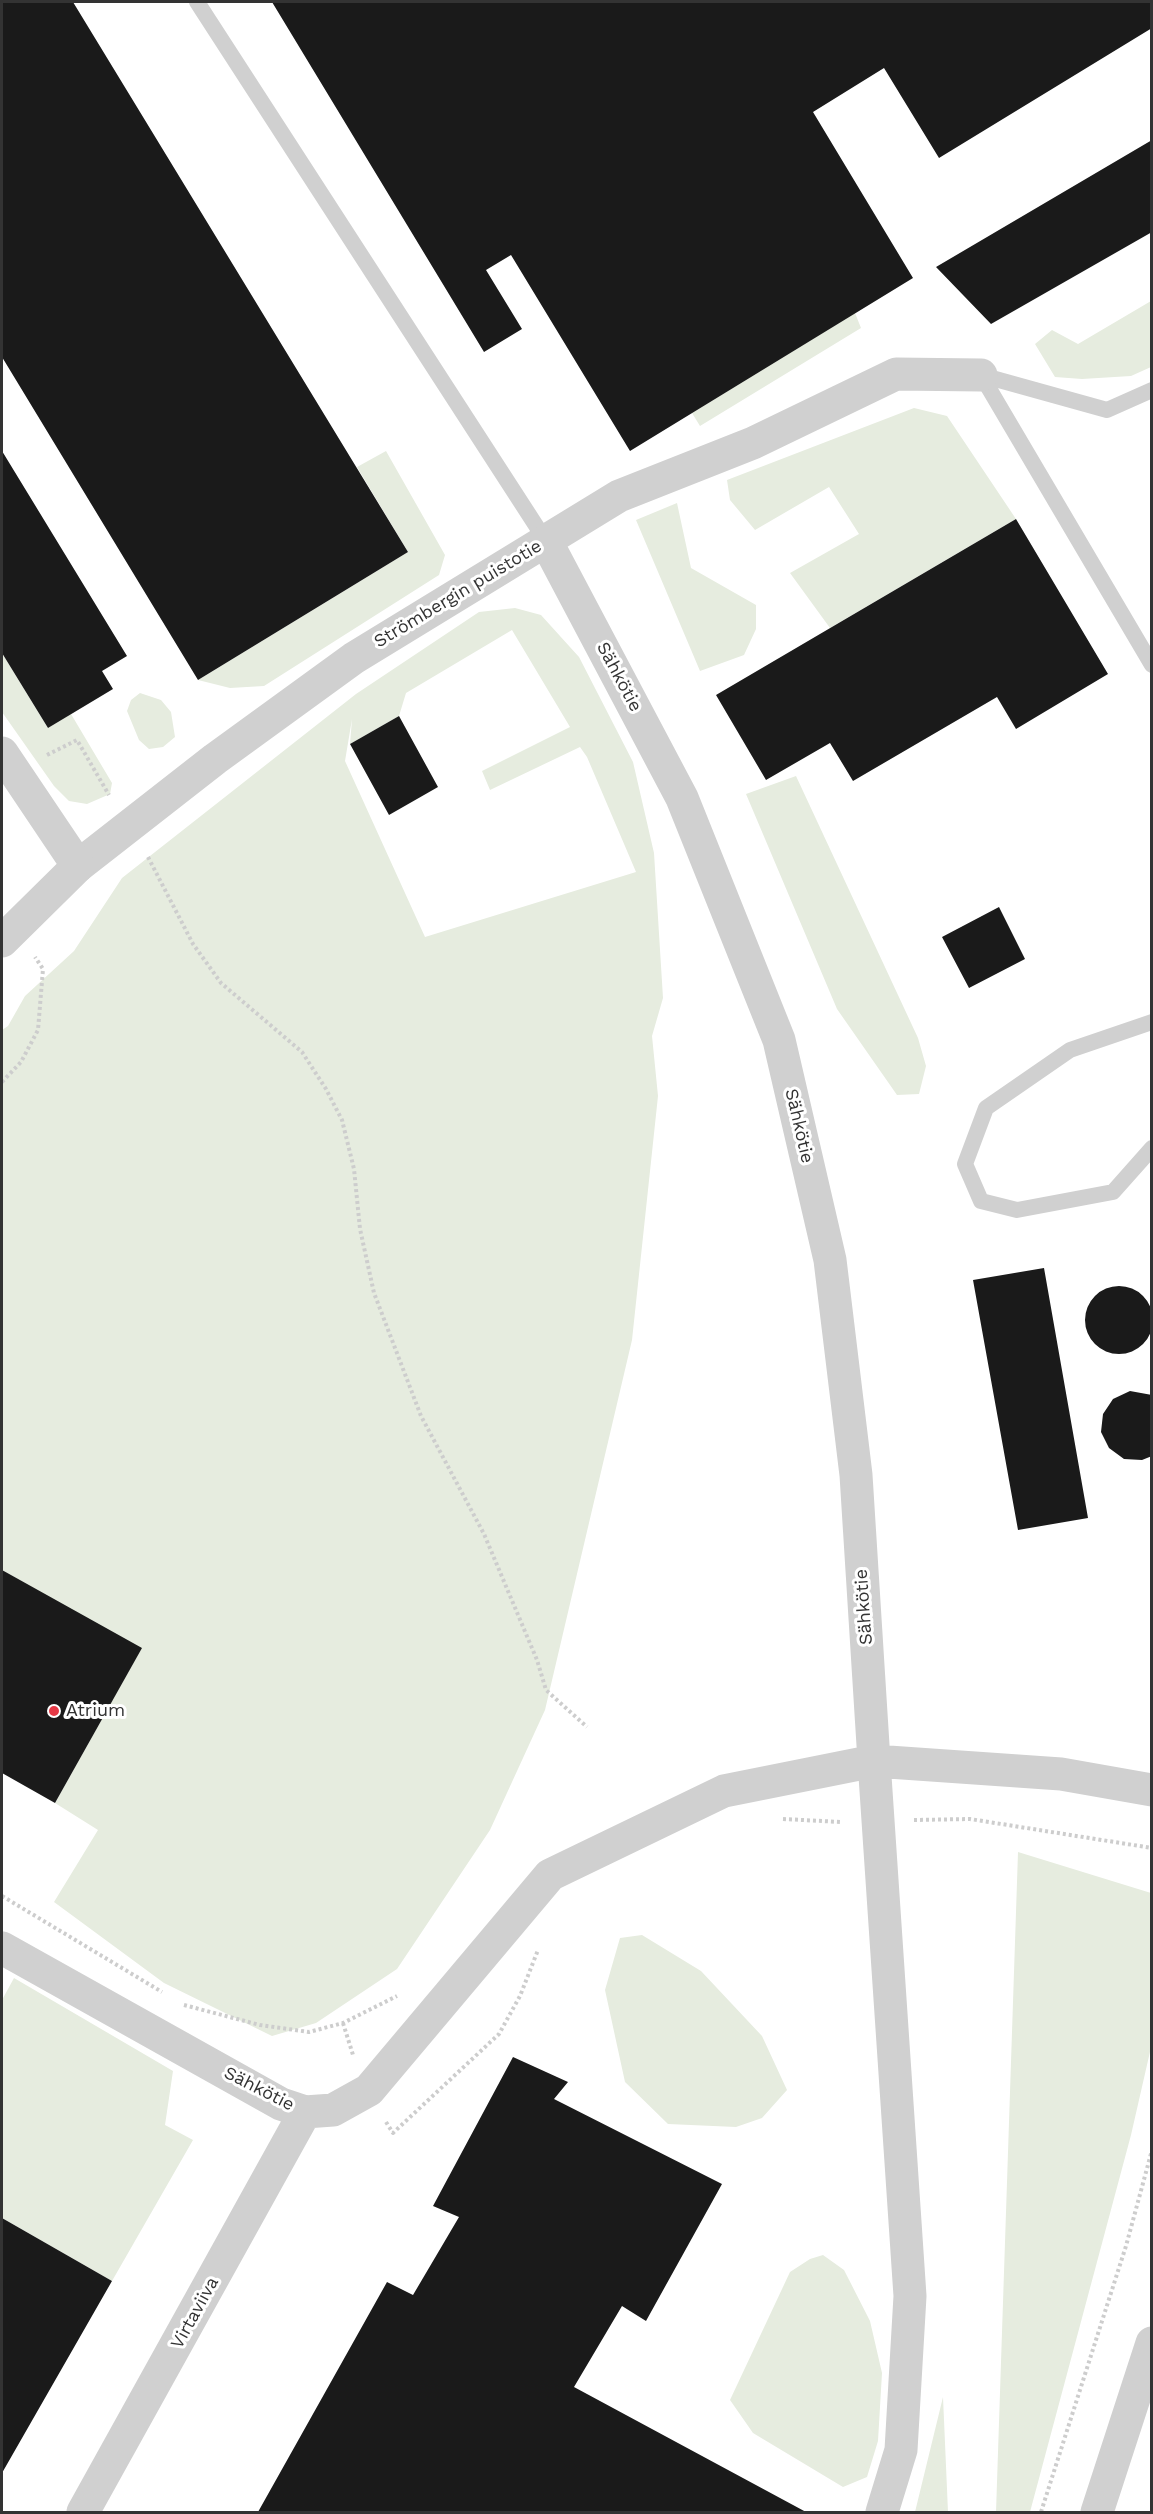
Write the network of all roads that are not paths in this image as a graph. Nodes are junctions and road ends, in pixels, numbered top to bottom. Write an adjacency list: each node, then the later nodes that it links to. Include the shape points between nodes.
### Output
1 (197, 2): 4 (lane)
2 (981, 375): 3 (lane, via 1107,410); 4 (street, Strömbergin puistotie, via 896,374 753,443 619,496); 5 (lane)
3 (1152, 390)
4 (546, 541): 7 (street, Strömbergin puistotie, via 354,658); 11 (street, Sähkötie, via 682,798 779,1040 830,1260 856,1475)
5 (1152, 665)
6 (8, 762): 7 (street)
7 (78, 866): 8 (street, Strömbergin puistotie)
8 (8, 935)
9 (1152, 1022): 10 (lane, via 1071,1050 986,1108 965,1164 981,1201 1017,1210 1113,1192)
10 (1152, 1148)
11 (874, 1761): 12 (street, via 1061,1774); 14 (street, Sähkötie, via 724,1791 550,1875 364,2093 333,2110); 17 (street, Sähkötie, via 910,2296 901,2450)
12 (1152, 1790)
13 (2, 1947): 14 (street, Sähkötie, via 281,2104)
14 (305, 2112): 16 (street, Virtaviiva)
15 (1152, 2343): 18 (street)
16 (83, 2512)
17 (882, 2512)
18 (1097, 2512)

